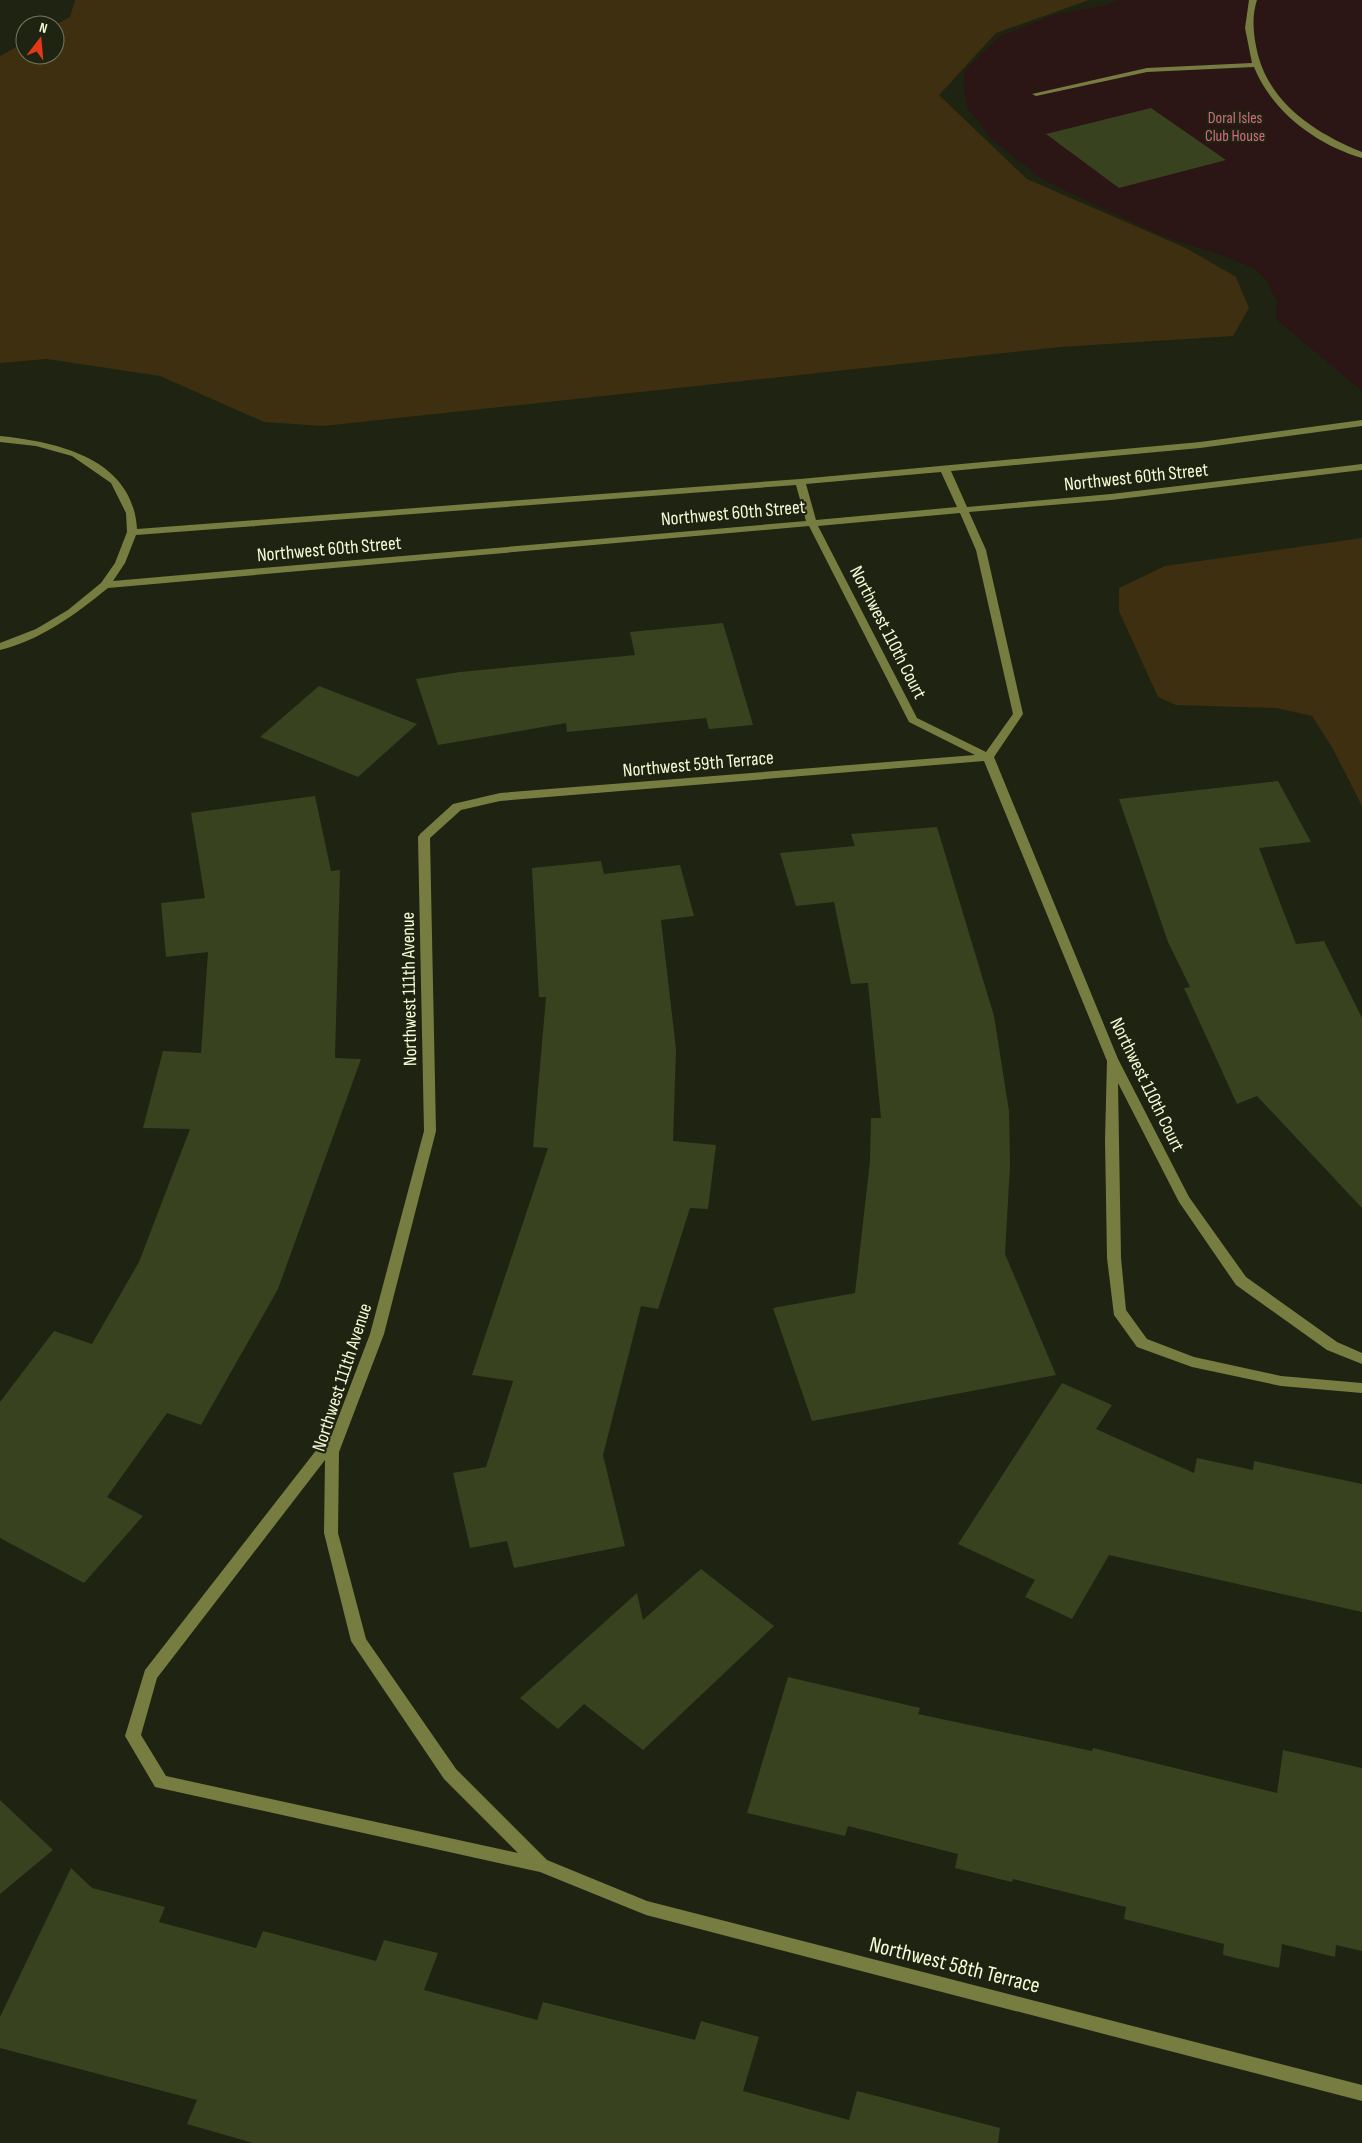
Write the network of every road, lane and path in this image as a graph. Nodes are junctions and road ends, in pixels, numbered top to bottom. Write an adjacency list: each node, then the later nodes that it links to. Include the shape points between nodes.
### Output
1 (1253, 0): 2 (street, via 1249,18)
2 (1255, 65): 3 (street, via 1147,70); 4 (street, via 1270,93 1294,118 1331,142)
3 (1036, 94)
4 (1362, 155)
5 (1362, 423): 8 (street, Northwest 60th Street, via 1200,445)
6 (0, 439): 12 (street, via 37,443 76,454 114,481 130,513)
7 (1362, 467): 10 (street, Northwest 60th Street, via 1111,497)
8 (945, 469): 9 (street, Northwest 60th Street); 10 (street)
9 (800, 482): 11 (street, Northwest 110th Court); 12 (street, Northwest 60th Street)
10 (965, 509): 11 (street, Northwest 60th Street); 15 (street, via 981,550 1018,714)
11 (812, 523): 13 (street, Northwest 60th Street); 15 (street, Northwest 110th Court, via 913,720)
12 (132, 532): 13 (street, via 120,563)
13 (105, 585): 14 (street, via 72,612 40,631)
14 (0, 647)
15 (988, 757): 16 (street, Northwest 59th Terrace, via 500,797 457,807); 17 (street, Northwest 110th Court)
16 (424, 837): 20 (street, Northwest 111th Avenue, via 430,1131 377,1334)
17 (1112, 1059): 18 (street, Northwest 110th Court, via 1184,1199 1241,1281 1332,1346); 19 (street, via 1114,1258 1119,1310 1142,1343 1192,1362 1281,1381)
18 (1362, 1359)
19 (1362, 1388)
20 (341, 1428): 21 (street, Northwest 111th Avenue, via 332,1452 331,1533 359,1640 450,1774); 21 (street, via 150,1675 133,1736 161,1782)
21 (541, 1865): 22 (street, Northwest 58th Terrace, via 646,1908)
22 (1362, 2092)

